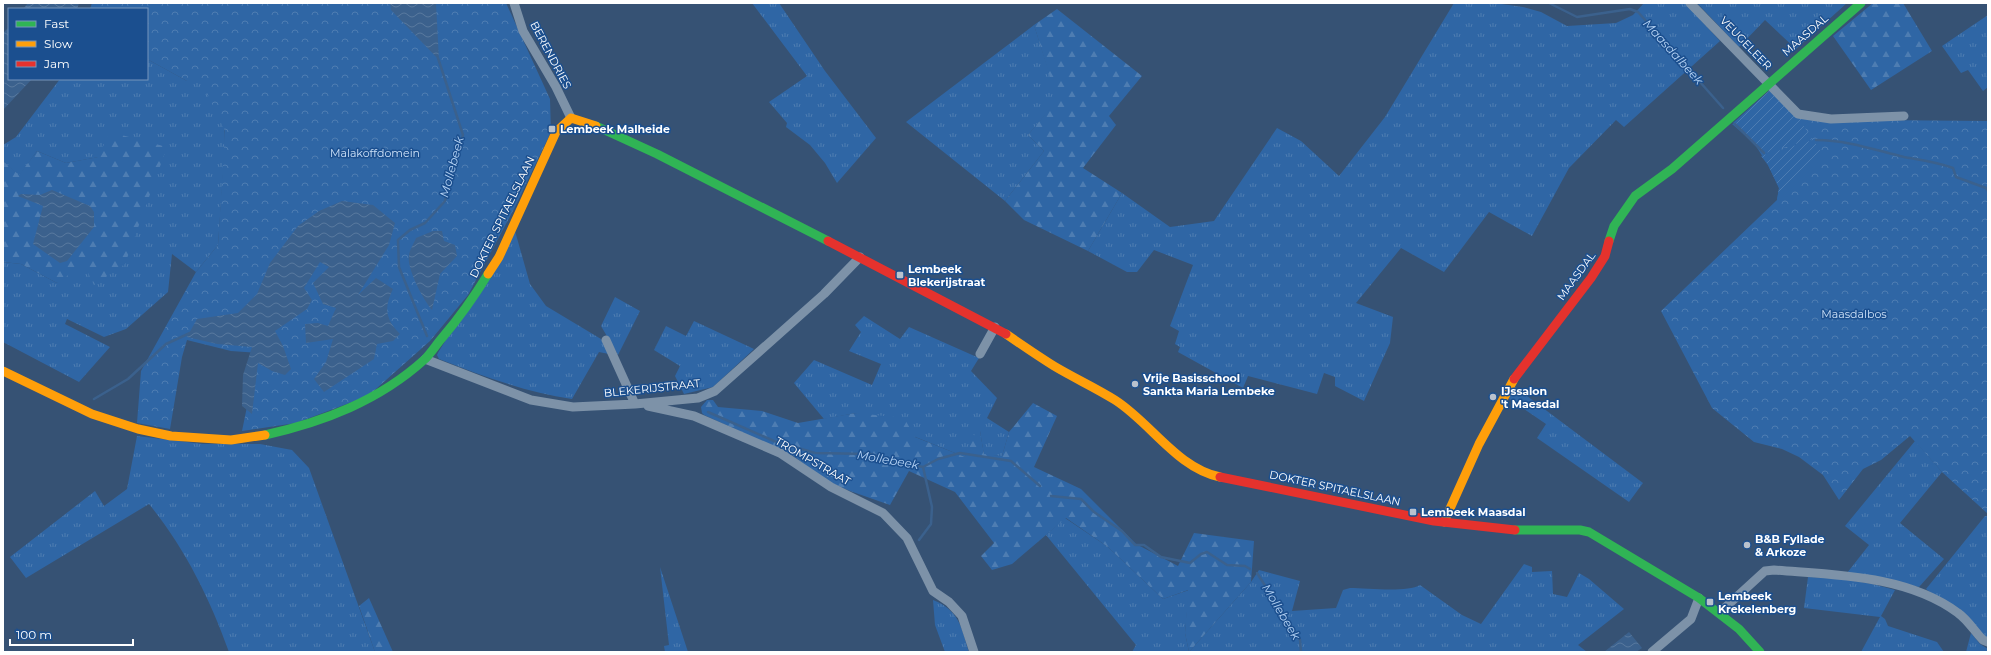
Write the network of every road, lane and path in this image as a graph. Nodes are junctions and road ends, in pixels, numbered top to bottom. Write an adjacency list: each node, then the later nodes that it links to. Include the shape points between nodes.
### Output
1 (514, 3): 6 (street, BERENDRIES, via 523,31 556,87)
2 (1690, 3): 4 (street, VEUGELEER)
3 (1861, 3): 4 (street, MAASDAL)
4 (1768, 83): 5 (street, VEUGELEER, via 1798,114 1831,119); 16 (street, MAASDAL, via 1672,169 1635,196 1625,208 1614,226 1605,256 1591,278 1511,383 1479,444)
5 (1904, 116)
6 (570, 118): 7 (street, DOKTER SPITAELSLAAN, via 583,121 657,154); 11 (street, DOKTER SPITAELSLAAN, via 556,132 498,257 478,292)
7 (860, 257): 8 (street, DOKTER SPITAELSLAAN, via 923,292); 13 (street, BLEKERIJSTRAAT, via 818,299 715,391)
8 (995, 327): 10 (street); 16 (street, DOKTER SPITAELSLAAN, via 1054,366 1115,400 1132,412 1186,462 1206,474)
9 (606, 340): 14 (street)
10 (980, 354)
11 (425, 359): 12 (street, DOKTER SPITAELSLAAN, via 374,396 329,418 264,436 231,440 171,436 138,429 92,414); 14 (street, BLEKERIJSTRAAT, via 531,400 573,406)
12 (3, 371)
13 (698, 398): 14 (street, BLEKERIJSTRAAT); 15 (street, via 692,406)
14 (635, 404): 15 (street, TROMPSTRAAT)
15 (694, 416): 20 (street, TROMPSTRAAT, via 780,454 831,487 883,513 907,538 933,591 949,602 962,616)
16 (1444, 522): 17 (street, DOKTER SPITAELSLAAN, via 1520,531 1589,532)
17 (1699, 598): 18 (street, DOKTER SPITAELSLAAN); 21 (street, via 1691,619)
18 (1719, 613): 19 (street, via 1765,571 1833,575 1864,579 1920,592 1960,614 1983,640); 22 (street, DOKTER SPITAELSLAAN, via 1739,629)
19 (1988, 642)
20 (974, 652)
21 (1652, 652)
22 (1760, 652)

